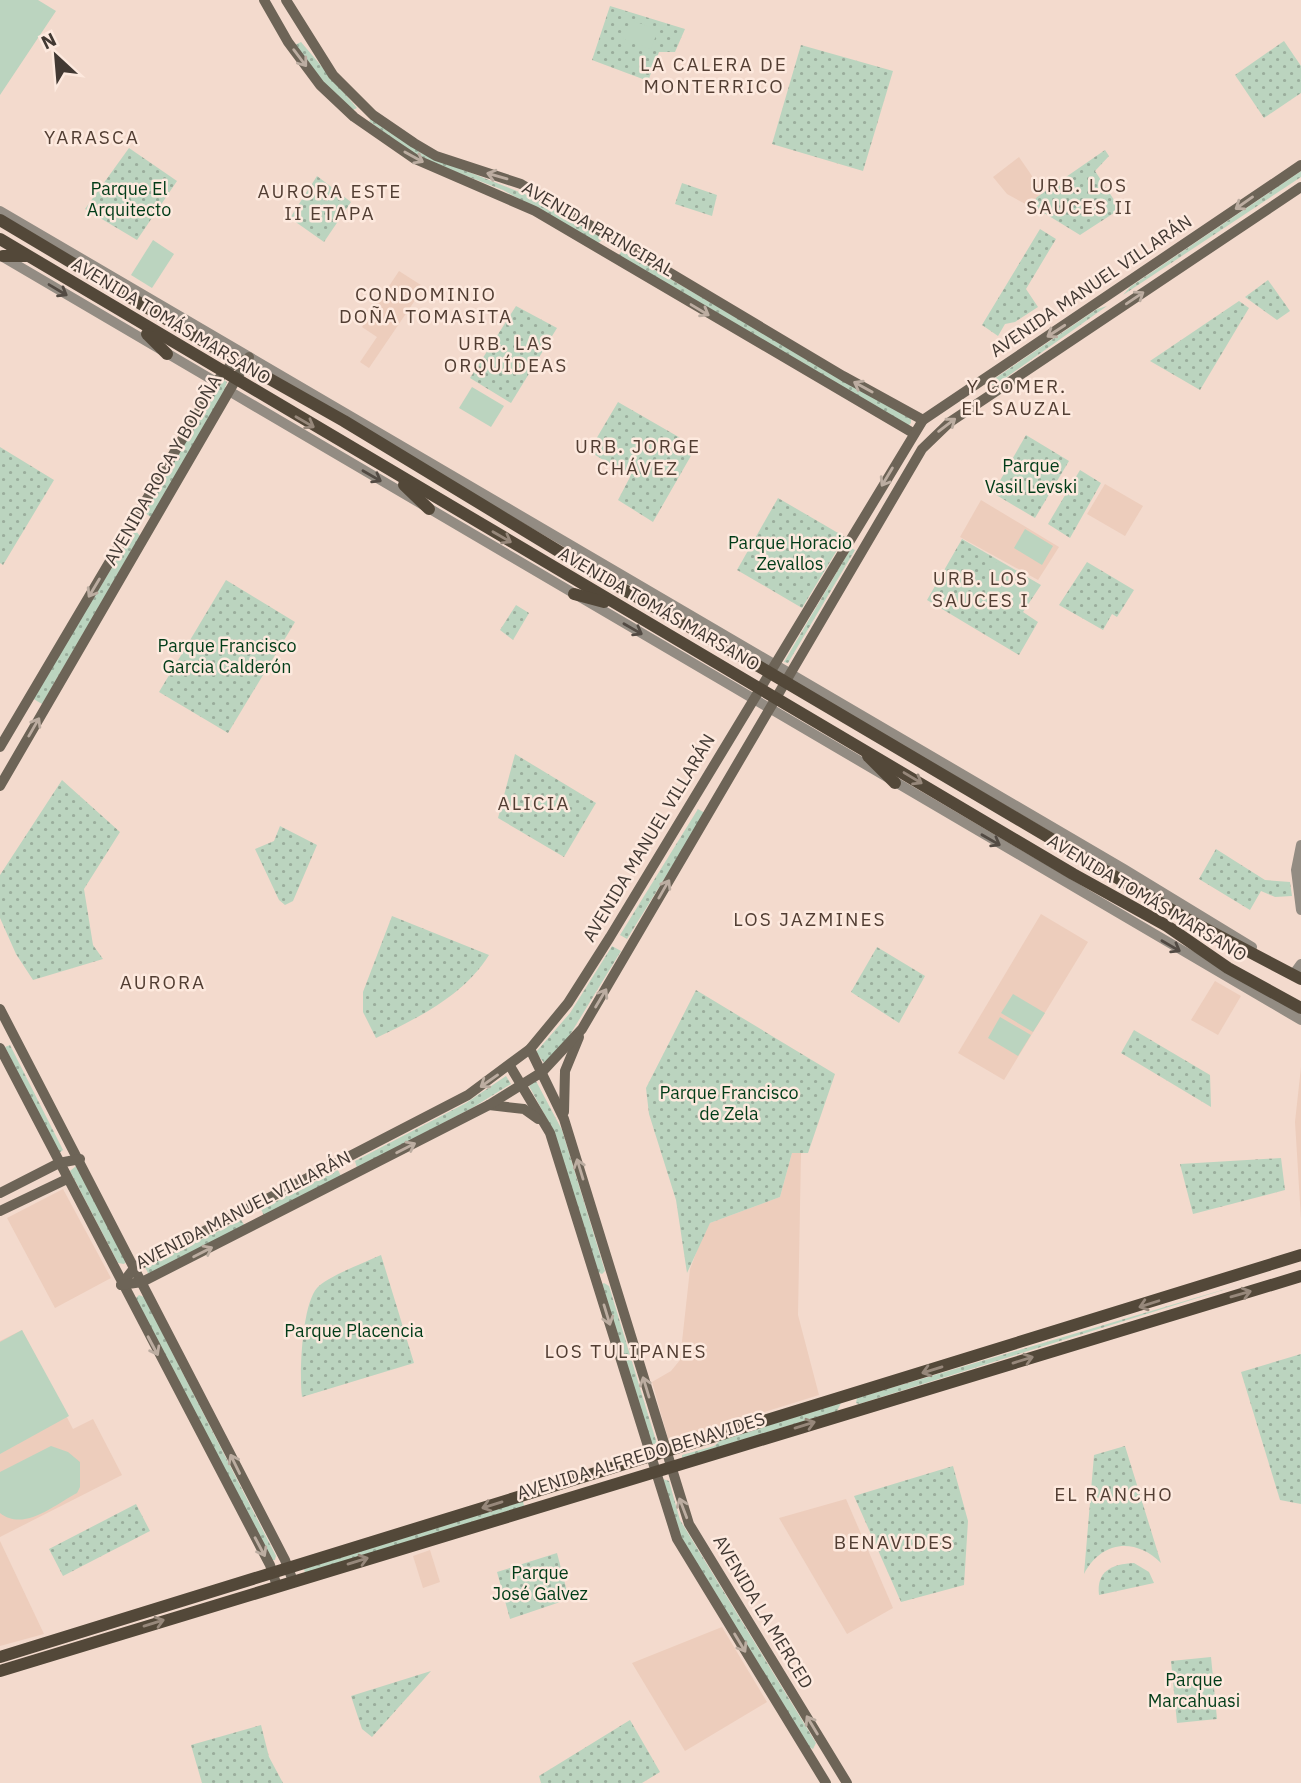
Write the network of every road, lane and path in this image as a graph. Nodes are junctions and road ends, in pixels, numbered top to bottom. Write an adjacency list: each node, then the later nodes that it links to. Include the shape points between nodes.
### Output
1 (264, 0): 4 (main road, AVENIDA PRINCIPAL, one-way to 4, via 320,85)
2 (286, 0): 3 (main road, AVENIDA PRINCIPAL, via 320,59)
3 (366, 108): 4 (main road); 19 (main road, AVENIDA PRINCIPAL, one-way to 3, via 521,184 436,156)
4 (357, 119): 21 (main road, AVENIDA PRINCIPAL, one-way to 21, via 415,159 535,211)
5 (1301, 165): 20 (main road, AVENIDA MANUEL VILLARÁN, one-way to 20)
6 (1301, 187): 27 (main road, AVENIDA MANUEL VILLARÁN, one-way to 6, via 918,454 934,435)
7 (0, 211): 12 (street, AVENIDA TOMÁS MARSANO)
8 (0, 220): 13 (main road, AVENIDA TOMÁS MARSANO)
9 (0, 239): 11 (main road, AVENIDA TOMÁS MARSANO)
10 (1, 255): 11 (main road); 15 (street, AVENIDA TOMÁS MARSANO, one-way to 15)
11 (26, 256): 14 (main road, AVENIDA TOMÁS MARSANO)
12 (84, 261): 13 (main road); 16 (street, AVENIDA TOMÁS MARSANO)
13 (91, 274): 16 (main road, AVENIDA TOMÁS MARSANO)
14 (129, 316): 15 (main road); 17 (main road, AVENIDA TOMÁS MARSANO)
15 (167, 354): 17 (street, AVENIDA TOMÁS MARSANO)
16 (244, 361): 17 (main road, AVENIDA ROCA Y BOLOÑA); 18 (main road, AVENIDA ROCA Y BOLOÑA); 26 (main road, AVENIDA TOMÁS MARSANO, via 593,572)
17 (219, 377): 18 (main road, AVENIDA TOMÁS MARSANO); 31 (main road, AVENIDA ROCA Y BOLOÑA, one-way to 31)
18 (232, 386): 22 (main road, AVENIDA TOMÁS MARSANO, one-way to 22); 23 (street, AVENIDA TOMÁS MARSANO, one-way to 23); 34 (main road, AVENIDA ROCA Y BOLOÑA, one-way to 18)
19 (912, 414): 20 (main road, AVENIDA PRINCIPAL); 21 (main road)
20 (923, 420): 21 (main road, AVENIDA MANUEL VILLARÁN)
21 (909, 431): 26 (main road, AVENIDA MANUEL VILLARÁN, one-way to 26)
22 (391, 472): 23 (main road); 25 (main road, AVENIDA TOMÁS MARSANO, one-way to 25)
23 (429, 509): 24 (street, AVENIDA TOMÁS MARSANO)
24 (574, 594): 25 (main road); 28 (street, AVENIDA TOMÁS MARSANO, one-way to 28)
25 (619, 606): 28 (main road, AVENIDA TOMÁS MARSANO)
26 (772, 669): 27 (main road, AVENIDA TOMÁS MARSANO); 28 (main road, AVENIDA MANUEL VILLARÁN)
27 (786, 677): 29 (main road, AVENIDA MANUEL VILLARÁN); 32 (main road, AVENIDA TOMÁS MARSANO)
28 (758, 695): 29 (main road, AVENIDA TOMÁS MARSANO); 36 (main road, AVENIDA MANUEL VILLARÁN)
29 (772, 703): 30 (main road, AVENIDA TOMÁS MARSANO); 33 (street, AVENIDA TOMÁS MARSANO); 37 (main road, AVENIDA MANUEL VILLARÁN)
30 (856, 744): 33 (main road); 42 (main road, AVENIDA TOMÁS MARSANO, one-way to 42)
31 (0, 747)
32 (941, 769): 35 (street, AVENIDA TOMÁS MARSANO); 38 (main road, AVENIDA TOMÁS MARSANO)
33 (895, 783): 44 (street, AVENIDA TOMÁS MARSANO, one-way to 44)
34 (0, 786)
35 (982, 787): 38 (main road); 41 (street, AVENIDA TOMÁS MARSANO)
36 (694, 799): 37 (main road); 47 (main road, AVENIDA MANUEL VILLARÁN, via 568,1003)
37 (710, 809): 45 (main road, AVENIDA MANUEL VILLARÁN, one-way to 37)
38 (1007, 813): 41 (main road, AVENIDA TOMÁS MARSANO, via 1187,919)
39 (1301, 845): 40 (street, via 1296,870)
40 (1301, 910)
41 (1296, 972)
42 (1301, 1008)
43 (0, 1009): 54 (main road)
44 (1301, 1020)
45 (582, 1029): 49 (main road, AVENIDA MANUEL VILLARÁN); 52 (main road, via 565,1072)
46 (0, 1048): 55 (main road)
47 (530, 1049): 48 (main road, AVENIDA MANUEL VILLARÁN); 49 (main road)
48 (510, 1066): 50 (main road, AVENIDA LA MERCED); 61 (main road, AVENIDA MANUEL VILLARÁN, one-way to 61, via 468,1096)
49 (542, 1072): 50 (main road, AVENIDA MANUEL VILLARÁN); 52 (main road)
50 (522, 1084): 51 (main road, AVENIDA MANUEL VILLARÁN); 53 (main road, AVENIDA LA MERCED)
51 (489, 1105): 53 (main road, via 528,1110); 66 (main road, AVENIDA MANUEL VILLARÁN, one-way to 51)
52 (564, 1119): 63 (main road, AVENIDA LA MERCED, one-way to 52)
53 (550, 1133): 65 (main road, AVENIDA LA MERCED)
54 (80, 1160): 55 (main road); 61 (main road)
55 (59, 1163): 56 (main road); 57 (main road)
56 (67, 1179): 58 (main road); 67 (main road)
57 (0, 1193)
58 (0, 1212)
59 (1301, 1255): 62 (main road, AVENIDA ALFREDO BENAVIDES)
60 (1301, 1263): 62 (main road, AVENIDA ALFREDO BENAVIDES)
61 (135, 1267): 66 (main road); 67 (main road, AVENIDA MANUEL VILLARÁN)
62 (1261, 1269): 68 (main road, AVENIDA ALFREDO BENAVIDES, one-way to 68)
63 (611, 1275): 65 (main road); 70 (main road, AVENIDA LA MERCED, one-way to 63)
64 (1299, 1276): 69 (main road, AVENIDA ALFREDO BENAVIDES, one-way to 64)
65 (596, 1280): 71 (main road, AVENIDA LA MERCED, one-way to 71)
66 (142, 1282): 67 (main road, AVENIDA MANUEL VILLARÁN); 74 (main road, one-way to 66)
67 (121, 1285): 75 (main road, one-way to 75)
68 (850, 1396): 69 (main road); 70 (main road, AVENIDA ALFREDO BENAVIDES)
69 (855, 1410): 72 (main road, AVENIDA ALFREDO BENAVIDES, one-way to 69)
70 (666, 1452): 71 (main road, AVENIDA ALFREDO BENAVIDES); 72 (main road, AVENIDA LA MERCED)
71 (651, 1457): 73 (main road, AVENIDA LA MERCED); 74 (main road, AVENIDA ALFREDO BENAVIDES, one-way to 74)
72 (670, 1466): 73 (main road, AVENIDA ALFREDO BENAVIDES); 81 (main road, AVENIDA LA MERCED, one-way to 72, via 689,1524)
73 (655, 1471): 76 (main road, AVENIDA ALFREDO BENAVIDES, one-way to 73); 80 (main road, AVENIDA LA MERCED, one-way to 80, via 677,1539)
74 (288, 1568): 75 (main road, AVENIDA ALFREDO BENAVIDES); 76 (main road)
75 (273, 1573): 77 (main road); 78 (main road, AVENIDA ALFREDO BENAVIDES)
76 (293, 1581): 77 (main road, AVENIDA ALFREDO BENAVIDES)
77 (277, 1586): 79 (main road, AVENIDA ALFREDO BENAVIDES, one-way to 77)
78 (0, 1657)
79 (0, 1671)
80 (826, 1783)
81 (847, 1783)

